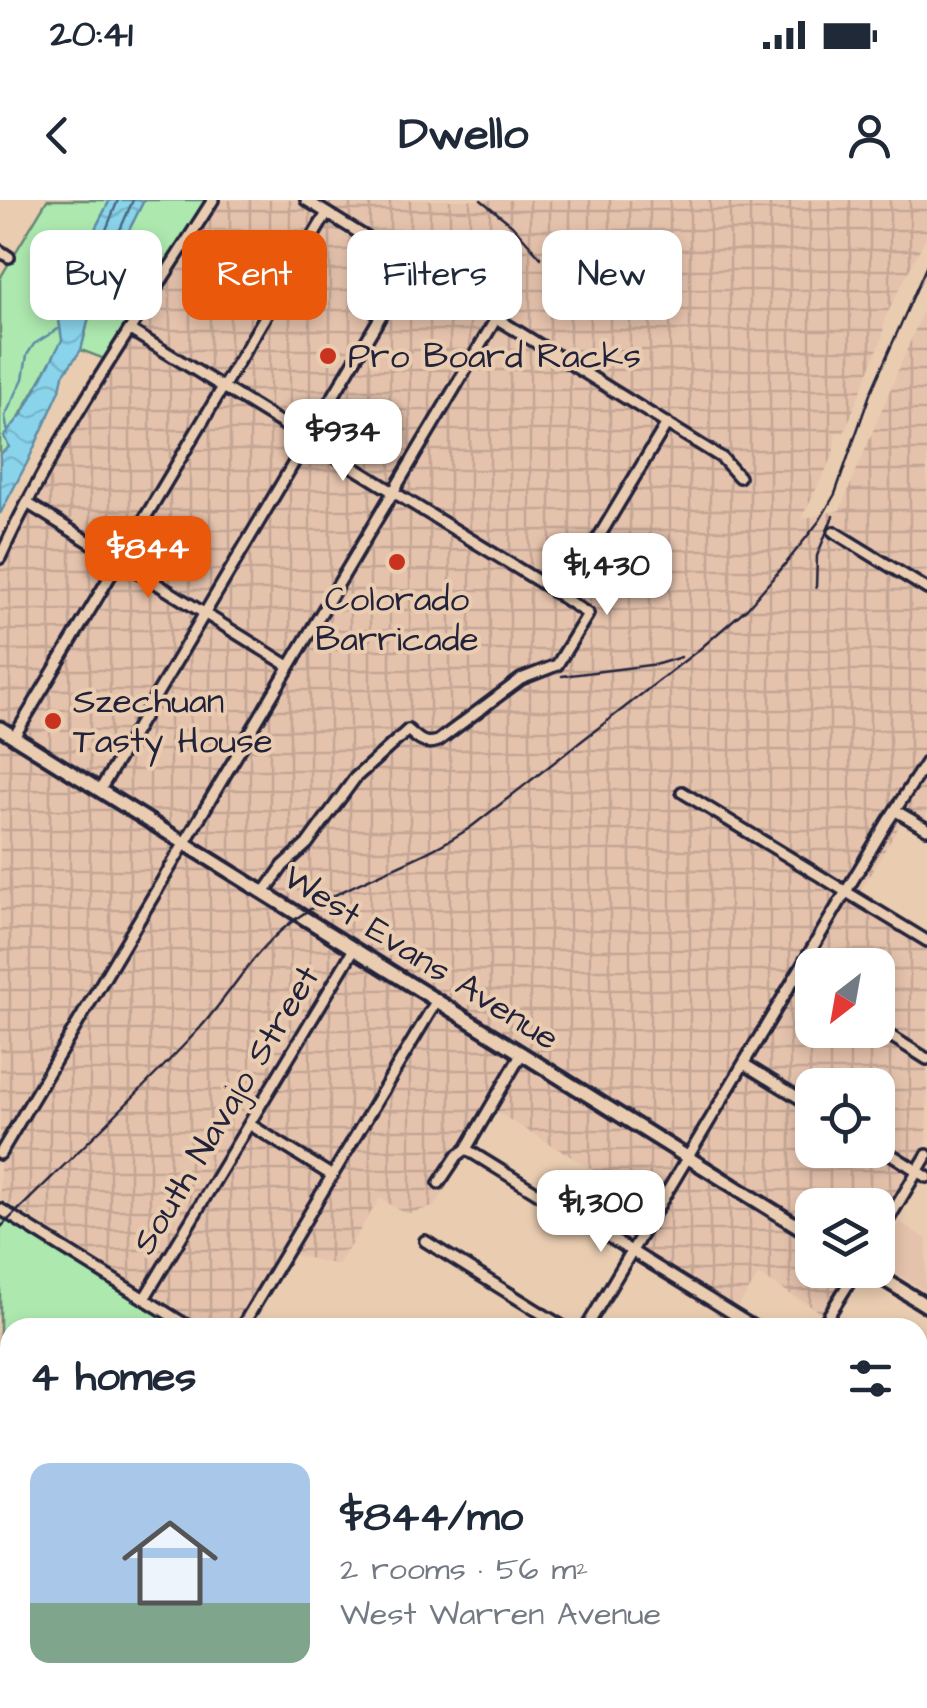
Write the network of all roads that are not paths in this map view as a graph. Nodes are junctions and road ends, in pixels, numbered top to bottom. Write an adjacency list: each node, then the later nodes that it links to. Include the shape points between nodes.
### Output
1 (212, 200): 8 (street)
2 (306, 200): 3 (street)
3 (327, 213): 4 (street); 9 (street)
4 (354, 230)
5 (379, 320): 11 (street)
6 (495, 320): 13 (street)
7 (502, 320): 10 (street)
8 (130, 330): 9 (street); 14 (street)
9 (223, 387): 11 (street); 17 (street)
10 (667, 423): 12 (street); 19 (street)
11 (308, 440): 13 (street); 20 (street)
12 (739, 477)
13 (393, 492): 19 (street); 21 (street)
14 (27, 503): 16 (street); 17 (street)
15 (834, 532): 18 (street)
16 (0, 558)
17 (119, 561): 20 (street); 23 (street)
18 (927, 589)
19 (558, 591): 30 (street, via 588,614 556,665 521,679 438,741 421,742 408,730 355,778)
20 (205, 614): 21 (street); 25 (street)
21 (289, 666): 29 (street)
22 (0, 728): 23 (main road, West Evans Avenue)
23 (14, 737): 25 (main road, West Evans Avenue)
24 (927, 761): 27 (street)
25 (100, 790): 29 (main road, West Evans Avenue)
26 (682, 792): 31 (street)
27 (896, 810): 28 (street); 31 (street)
28 (927, 830)
29 (184, 842): 30 (main road, West Evans Avenue); 44 (street)
30 (264, 892): 34 (main road, West Evans Avenue)
31 (846, 892): 32 (street); 33 (street)
32 (927, 942)
33 (813, 948)
34 (354, 949): 36 (main road, West Evans Avenue); 42 (street, South Navajo Street)
35 (795, 980): 40 (street)
36 (438, 1000): 38 (main road, West Evans Avenue); 49 (street)
37 (895, 1039): 39 (street)
38 (522, 1053): 43 (street); 47 (main road, West Evans Avenue)
39 (927, 1059)
40 (744, 1064): 41 (street); 47 (street)
41 (795, 1096)
42 (249, 1124): 49 (street); 58 (street, South Navajo Street)
43 (466, 1149): 50 (street); 55 (street)
44 (0, 1154)
45 (927, 1155): 48 (street)
46 (895, 1157): 48 (street)
47 (688, 1158): 53 (main road, West Evans Avenue); 55 (street)
48 (922, 1174): 52 (street)
49 (331, 1175): 61 (street)
50 (440, 1183)
51 (0, 1208): 58 (street)
52 (895, 1213)
53 (795, 1224)
54 (425, 1240): 62 (street)
55 (632, 1252): 63 (street); 64 (street)
56 (895, 1286): 59 (main road)
57 (846, 1288): 65 (street)
58 (144, 1299): 60 (street)
59 (927, 1306)
60 (175, 1318)
61 (247, 1318)
62 (549, 1318)
63 (592, 1318)
64 (740, 1318)
65 (827, 1318)

